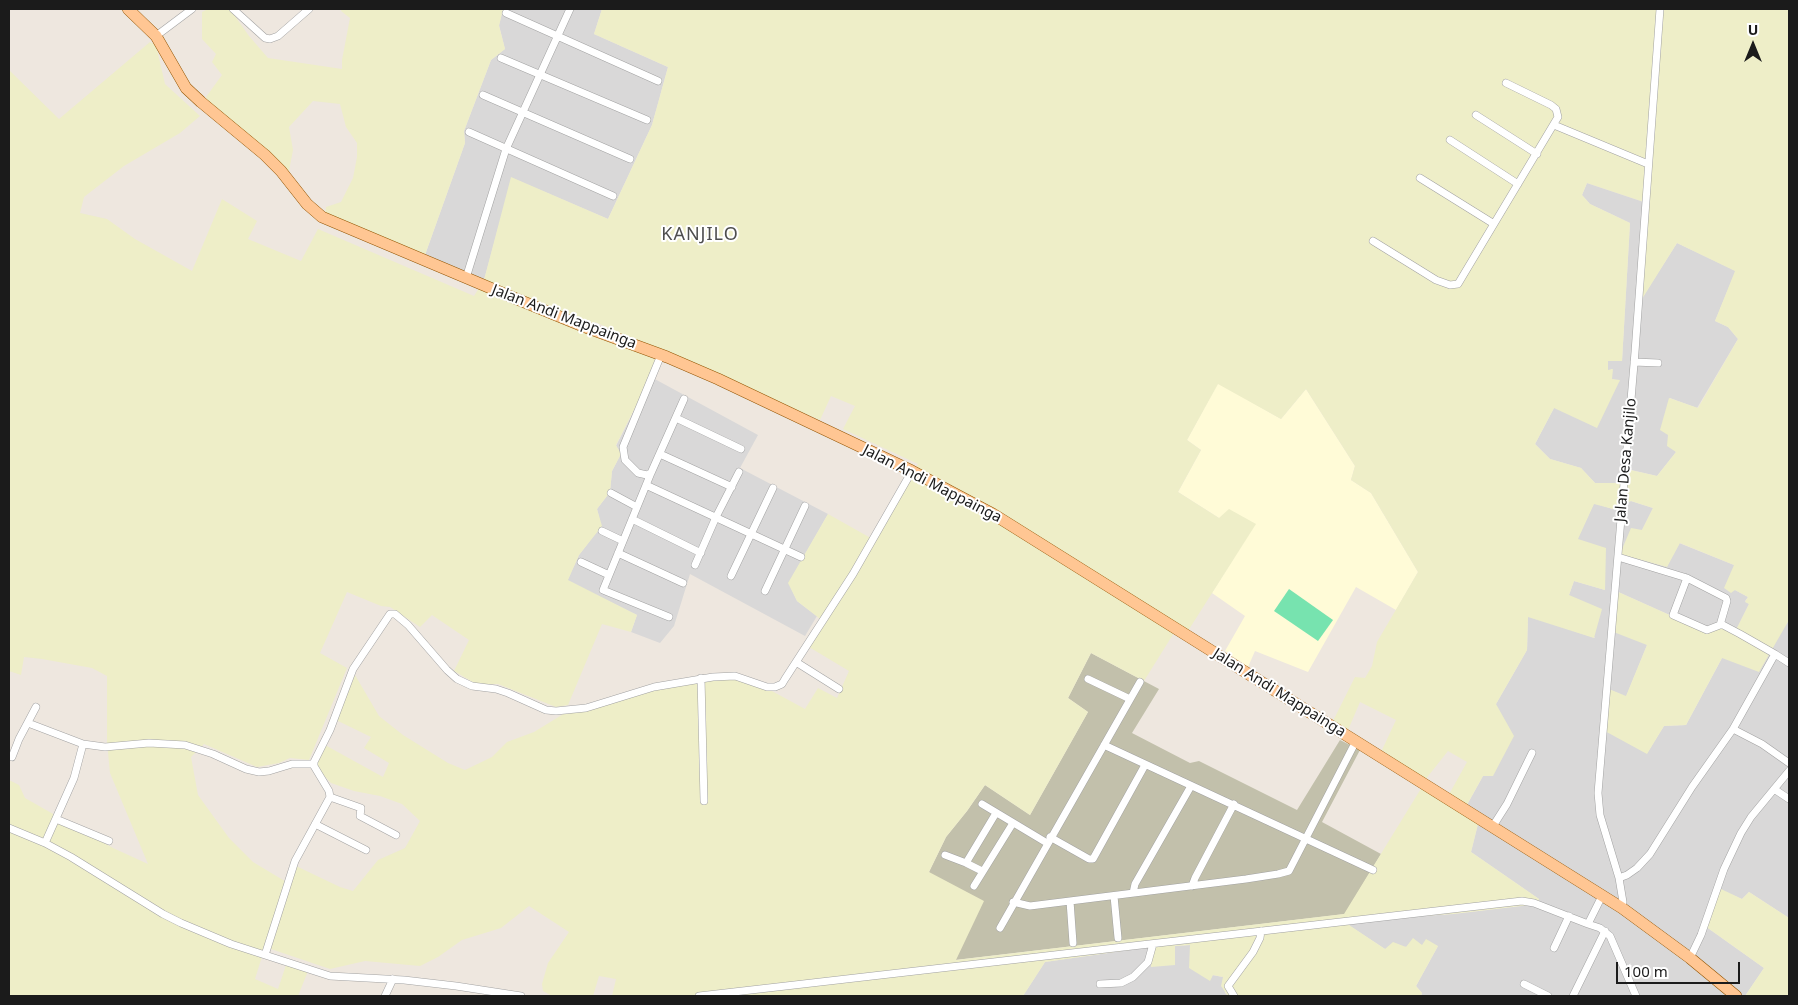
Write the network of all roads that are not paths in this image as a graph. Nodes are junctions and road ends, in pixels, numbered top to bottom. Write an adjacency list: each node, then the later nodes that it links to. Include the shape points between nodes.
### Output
1 (128, 9): 8 (main road, Jalan Andi Mappainga)
2 (192, 9): 8 (street)
3 (233, 9): 4 (street, via 265,38 278,36)
4 (309, 9)
5 (570, 9): 9 (street)
6 (1660, 9): 24 (street, Jalan Desa Kanjilo)
7 (506, 13): 9 (street)
8 (156, 36): 30 (main road, Jalan Andi Mappainga, via 186,88 265,155 322,217)
9 (558, 37): 11 (street); 12 (street)
10 (500, 58): 11 (street)
11 (540, 75): 15 (street); 17 (street)
12 (658, 81)
13 (1506, 83): 18 (street, via 1556,109 1558,117)
14 (483, 95): 15 (street)
15 (523, 112): 21 (street); 23 (street)
16 (1476, 115): 22 (street)
17 (647, 120)
18 (1554, 126): 22 (street); 24 (street)
19 (469, 132): 21 (street)
20 (1450, 140): 26 (street)
21 (506, 149): 27 (street); 30 (street)
22 (1537, 154): 26 (street)
23 (630, 159)
24 (1648, 164): 32 (street, Jalan Desa Kanjilo)
25 (1420, 178): 28 (street)
26 (1518, 184): 28 (street)
27 (613, 196)
28 (1494, 224): 29 (street, via 1458,284 1436,280)
29 (1373, 241)
30 (466, 278): 31 (main road, Jalan Andi Mappainga)
31 (661, 355): 38 (main road, Jalan Andi Mappainga); 40 (street, via 623,447 625,460 638,473)
32 (1634, 362): 33 (street); 56 (street, Jalan Desa Kanjilo)
33 (1658, 363)
34 (684, 399): 35 (street)
35 (676, 418): 36 (street); 37 (street)
36 (741, 449)
37 (660, 454): 40 (street); 42 (street)
38 (912, 471): 67 (street, via 853,574); 77 (main road, Jalan Andi Mappainga, via 998,517)
39 (739, 472): 42 (street)
40 (651, 473): 41 (street)
41 (646, 485): 46 (street); 47 (street)
42 (732, 487): 47 (street)
43 (773, 488): 50 (street)
44 (611, 494): 46 (street)
45 (805, 506): 52 (street)
46 (637, 508): 48 (street)
47 (716, 517): 50 (street); 53 (street)
48 (632, 519): 51 (street); 53 (street)
49 (602, 530): 51 (street)
50 (751, 534): 52 (street); 60 (street)
51 (623, 541): 54 (street)
52 (785, 550): 55 (street); 63 (street)
53 (701, 552): 58 (street)
54 (618, 553): 59 (street); 62 (street)
55 (801, 557)
56 (1618, 557): 61 (street); 109 (street, Jalan Desa Kanjilo, via 1598,793 1600,815)
57 (581, 562): 59 (street)
58 (695, 565)
59 (609, 575): 64 (street, via 603,590)
60 (731, 576)
61 (1687, 578): 65 (street, via 1726,599); 65 (street, via 1674,616 1707,630)
62 (683, 583)
63 (766, 591)
64 (669, 618)
65 (1720, 625): 66 (street)
66 (1775, 654): 68 (street); 76 (street)
67 (796, 662): 69 (street, via 782,684 775,688 735,676); 72 (street)
68 (1789, 663)
69 (701, 678): 83 (street, via 586,708 546,710 508,693 472,686 457,678 446,670 408,625 390,614 354,668); 90 (street)
70 (1088, 679): 73 (street)
71 (1140, 682): 73 (street)
72 (839, 689)
73 (1130, 699): 79 (street)
74 (36, 707): 75 (street)
75 (28, 724): 78 (street); 81 (street)
76 (1733, 729): 82 (street); 109 (street, via 1650,854 1637,868)
77 (1356, 741): 97 (main road, Jalan Andi Mappainga); 100 (street)
78 (83, 744): 83 (street, via 105,747 150,743 185,745 258,772 292,764); 94 (street, via 74,778)
79 (1104, 745): 84 (street); 101 (street)
80 (1532, 753): 97 (street)
81 (12, 757)
82 (1789, 763)
83 (313, 764): 88 (street)
84 (1145, 765): 86 (street); 101 (street, via 1093,859)
85 (1789, 771): 87 (street)
86 (1191, 786): 92 (street); 112 (street, via 1135,884)
87 (1774, 789): 89 (street); 128 (street, via 1751,817 1733,848)
88 (330, 797): 96 (street); 99 (street, via 361,808 360,816)
89 (1789, 799)
90 (704, 801)
91 (982, 804): 93 (street)
92 (1234, 804): 100 (street); 111 (street)
93 (996, 813): 95 (street); 106 (street)
94 (56, 819): 102 (street); 103 (street)
95 (1013, 823): 101 (street); 108 (street)
96 (315, 824): 104 (street); 127 (street, via 295,861)
97 (1493, 826): 114 (main road, Jalan Andi Mappainga)
98 (9, 828): 103 (street)
99 (396, 835)
100 (1305, 838): 107 (street); 111 (street, via 1289,870)
101 (1049, 840): 116 (street)
102 (109, 841)
103 (45, 844): 127 (street, via 169,917)
104 (366, 850)
105 (945, 855): 106 (street)
106 (966, 863): 108 (street)
107 (1373, 870)
108 (982, 871): 110 (street)
109 (1618, 878): 117 (street, Jalan Desa Kanjilo)
110 (974, 886)
111 (1192, 886): 112 (street)
112 (1133, 893): 113 (street)
113 (1114, 896): 115 (street); 123 (street)
114 (1602, 896): 117 (main road, Jalan Andi Mappainga); 119 (street)
115 (1070, 901): 116 (street, via 1028,906); 124 (street)
116 (1013, 902): 120 (street)
117 (1622, 908): 128 (main road, Jalan Andi Mappainga)
118 (1569, 916): 119 (street); 121 (street, via 1522,901); 126 (street)
119 (1588, 924): 122 (street)
120 (1000, 928)
121 (1260, 931): 125 (street); 135 (street, via 1253,952 1228,986)
122 (1606, 932): 137 (street); 138 (street, via 1614,941)
123 (1118, 938)
124 (1073, 943)
125 (1153, 944): 130 (street, via 1148,962 1133,976 1121,983); 134 (street)
126 (1554, 948)
127 (265, 955): 129 (street, via 330,976)
128 (1690, 958): 139 (main road, Jalan Andi Mappainga)
129 (393, 979): 132 (street); 133 (street)
130 (1100, 984)
131 (1524, 984): 136 (street)
132 (385, 996)
133 (521, 996)
134 (699, 996)
135 (1234, 996)
136 (1548, 996)
137 (1573, 996)
138 (1636, 996)
139 (1736, 996)

